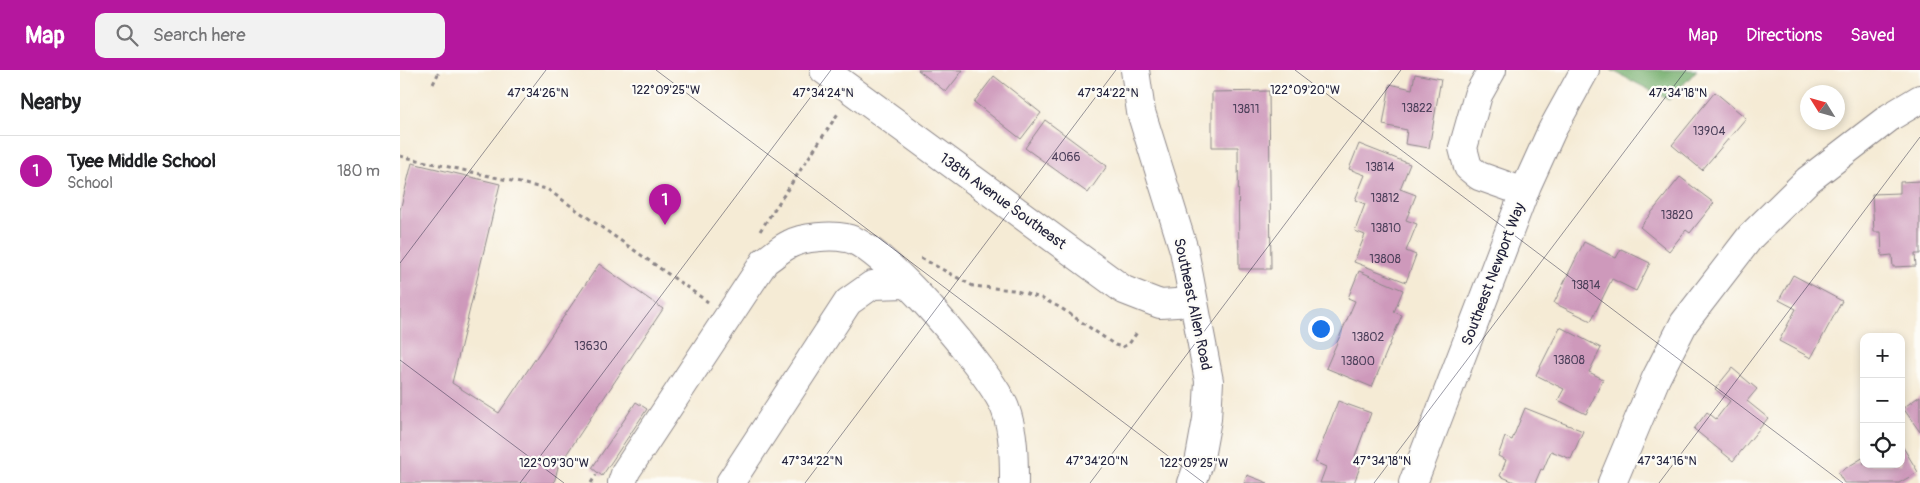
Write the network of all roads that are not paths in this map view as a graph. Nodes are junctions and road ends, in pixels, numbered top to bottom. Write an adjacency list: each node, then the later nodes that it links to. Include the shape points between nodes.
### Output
1 (824, 70): 8 (street, 138th Avenue Southeast, via 1124,290 1160,304)
2 (1135, 70): 8 (street, Southeast Allen Road, via 1140,112 1184,250)
3 (1492, 70): 6 (street, via 1478,95 1463,148 1468,167 1479,176)
4 (1585, 70): 6 (street, Southeast Newport Way, via 1552,130)
5 (1920, 99): 14 (street, via 1890,117 1808,180 1751,236 1684,323 1656,378)
6 (1524, 192): 13 (street, Southeast Newport Way)
7 (907, 284): 9 (street, via 875,252 848,238 821,237 791,243 765,261 626,471); 10 (street, via 872,285 848,302); 11 (street, via 988,378 1005,408 1014,450)
8 (1192, 302): 12 (street, Southeast Allen Road, via 1209,381 1207,419)
9 (622, 483)
10 (730, 483)
11 (1014, 483)
12 (1192, 483)
13 (1413, 483)
14 (1612, 483)

